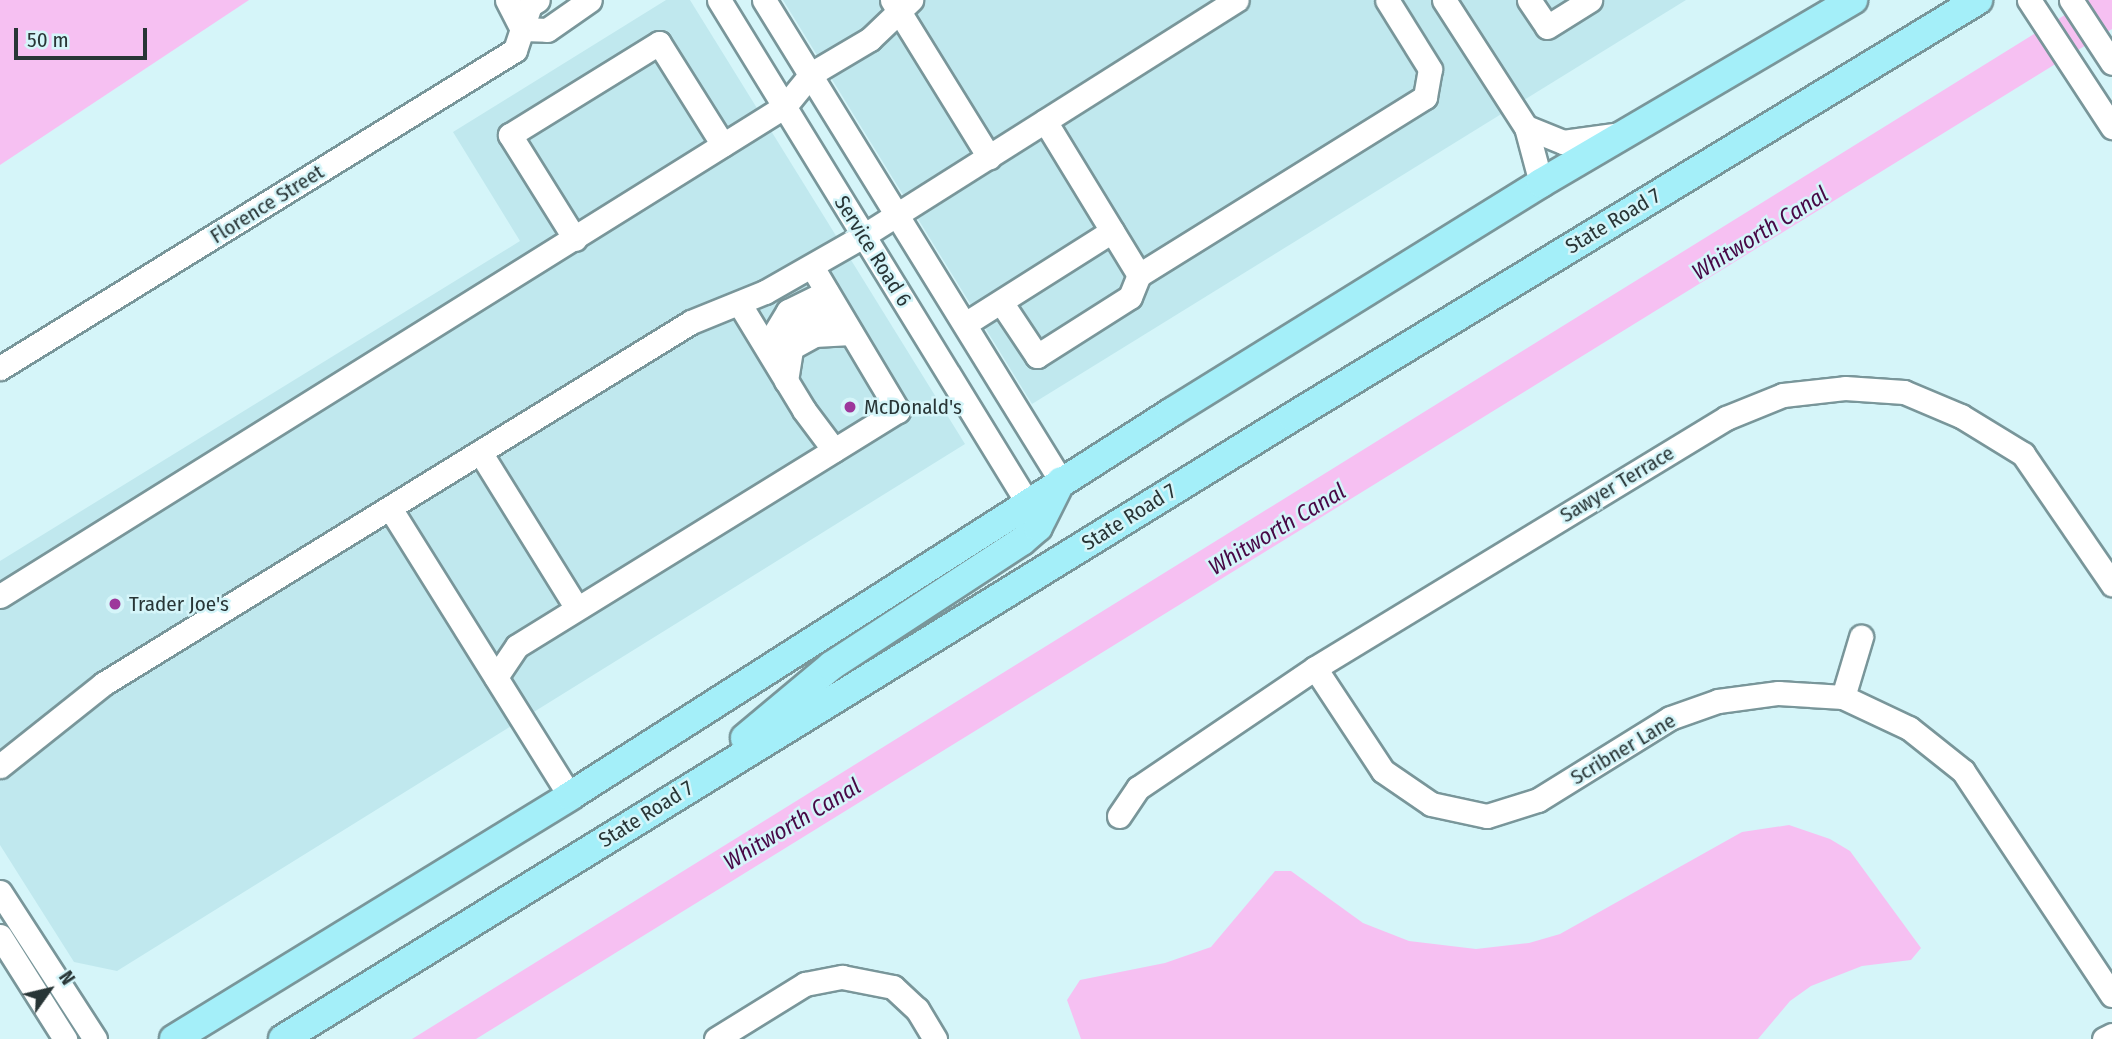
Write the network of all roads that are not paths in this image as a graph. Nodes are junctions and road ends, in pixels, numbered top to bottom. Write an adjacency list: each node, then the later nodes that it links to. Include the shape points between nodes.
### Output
1 (507, 0): 16 (street)
2 (538, 0): 16 (street, Florence Street, via 530,5)
3 (719, 0): 19 (street, Service Road 6)
4 (764, 0): 18 (street, Service Road 6)
5 (1237, 0): 20 (street)
6 (1387, 0): 32 (street, via 1430,69 1425,97)
7 (1444, 0): 21 (street)
8 (1529, 0): 9 (street, via 1547,27)
9 (1590, 0)
10 (1853, 0): 23 (main road)
11 (1978, 0): 54 (main road, State Road 7)
12 (2071, 0): 17 (street)
13 (582, 3): 16 (street, via 547,30)
14 (901, 4): 18 (street, via 870,39); 25 (street)
15 (2034, 7): 22 (street)
16 (522, 29): 39 (street, Florence Street, via 515,50)
17 (2109, 59)
18 (811, 74): 19 (street); 27 (street, Service Road 6)
19 (785, 106): 24 (street); 29 (street, Service Road 6)
20 (1045, 121): 25 (street); 28 (street)
21 (1526, 127): 23 (street, via 1563,142); 26 (street)
22 (2112, 127)
23 (1627, 133): 26 (main road)
24 (723, 145): 30 (street); 30 (street, via 659,43 510,135)
25 (989, 157): 27 (street)
26 (1541, 183): 43 (main road)
27 (899, 214): 29 (street); 36 (street, Service Road 6)
28 (1112, 231): 32 (street); 34 (street)
29 (863, 236): 31 (street); 44 (street, Service Road 6)
30 (575, 239): 47 (street)
31 (812, 267): 33 (street); 35 (street)
32 (1139, 275): 34 (street, via 1130,297 1037,356)
33 (827, 292): 37 (street); 38 (street, via 788,310)
34 (1001, 302): 36 (street)
35 (739, 303): 38 (street); 42 (street, via 691,322)
36 (965, 324): 43 (street, Service Road 6)
37 (848, 333): 40 (street, via 814,335 792,348); 41 (street, via 898,411)
38 (767, 346): 40 (street)
39 (0, 368)
40 (786, 381): 41 (street)
41 (834, 450): 48 (street)
42 (480, 453): 45 (street); 48 (street)
43 (1060, 481): 44 (main road); 54 (main road, via 1038,527 1022,541 831,666)
44 (1027, 502): 55 (main road)
45 (390, 508): 51 (street); 53 (street, via 103,684)
46 (2112, 583): 50 (street, Sawyer Terrace, via 2023,454 1961,416 1904,392 1845,388 1783,395 1726,418)
47 (0, 596)
48 (576, 607): 51 (street, via 517,646)
49 (1861, 637): 52 (street)
50 (1315, 668): 52 (street, Scribner Lane, via 1383,771 1431,804 1487,816 1538,800 1670,718 1718,701 1778,693); 56 (street, Sawyer Terrace, via 1138,788)
51 (496, 677): 55 (street)
52 (1843, 697): 59 (street, Scribner Lane, via 1909,728 1963,771)
53 (0, 766)
54 (697, 782): 64 (main road, State Road 7)
55 (570, 796): 63 (main road)
56 (1119, 816)
57 (0, 892): 62 (street)
58 (0, 936): 61 (street)
59 (2112, 995)
60 (2112, 1035): 67 (street)
61 (65, 1039)
62 (95, 1039)
63 (174, 1039)
64 (283, 1039)
65 (716, 1039): 66 (street, via 805,984 842,977 893,987 916,1009)
66 (935, 1039)
67 (2104, 1039)

